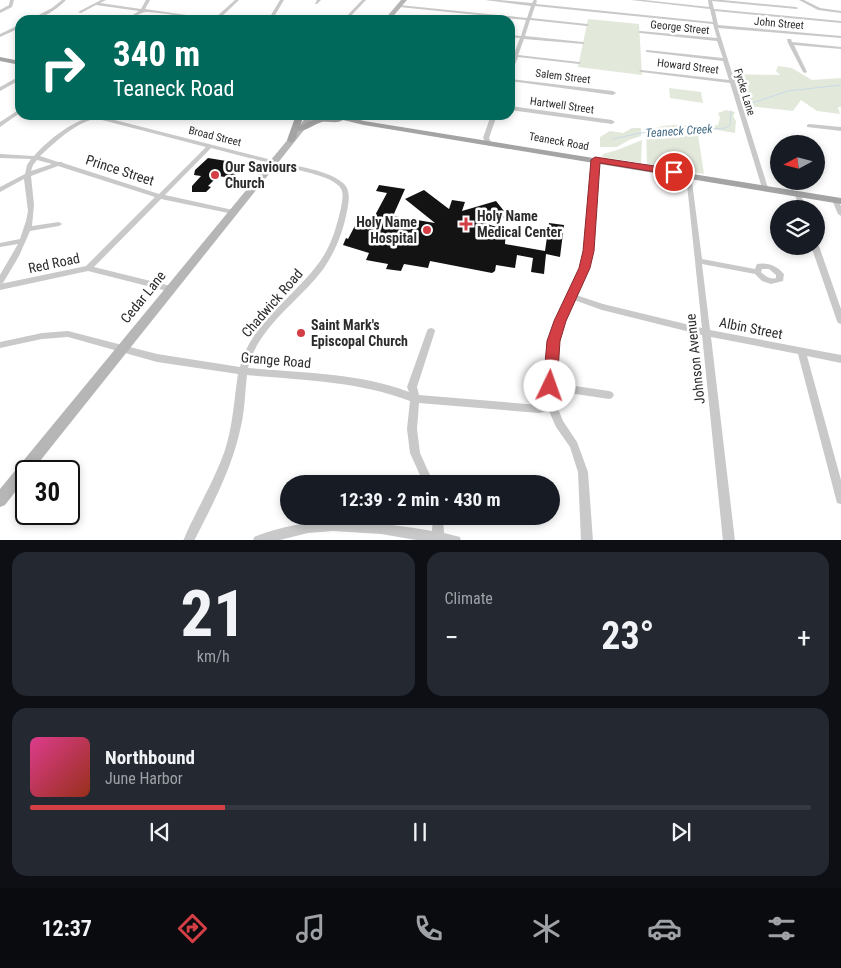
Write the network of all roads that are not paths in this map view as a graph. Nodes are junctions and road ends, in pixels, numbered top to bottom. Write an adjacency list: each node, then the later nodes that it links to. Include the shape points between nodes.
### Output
1 (12, 0): 20 (street, via 11,6)
2 (64, 0): 23 (street)
3 (104, 0): 15 (street)
4 (148, 0): 19 (street)
5 (227, 0): 13 (street)
6 (282, 0): 27 (street)
7 (364, 0): 28 (street)
8 (404, 0): 16 (main road)
9 (487, 0): 14 (street, John Street)
10 (632, 0): 18 (street)
11 (710, 0): 17 (street); 18 (street, Fycke Lane)
12 (801, 0): 22 (street, via 819,9)
13 (237, 1): 26 (street)
14 (534, 2): 32 (street); 35 (street, John Street)
15 (95, 4): 19 (street); 21 (street)
16 (399, 6): 29 (main road); 30 (street)
17 (796, 8)
18 (712, 9): 33 (street); 35 (street, Fycke Lane)
19 (142, 11): 24 (street); 25 (street)
20 (0, 12)
21 (80, 12)
22 (841, 12)
23 (40, 15)
24 (135, 15)
25 (170, 15)
26 (221, 15)
27 (273, 15)
28 (350, 15)
29 (391, 15)
30 (482, 15)
31 (515, 19): 32 (street)
32 (528, 20): 34 (street); 41 (street)
33 (841, 22)
34 (587, 25)
35 (715, 25): 38 (street, John Street); 43 (street, Fycke Lane)
36 (15, 28): 39 (street)
37 (640, 32): 43 (street, George Street)
38 (785, 33): 42 (street, John Street); 45 (street)
39 (0, 36)
40 (515, 36): 41 (street)
41 (522, 37): 44 (street); 47 (street)
42 (841, 37)
43 (719, 40): 51 (street, Fycke Lane)
44 (583, 43)
45 (790, 43): 46 (street); 55 (street)
46 (841, 48)
47 (515, 51)
48 (647, 51): 51 (street)
49 (515, 55): 53 (street)
50 (1, 60): 52 (main road)
51 (725, 60): 58 (street, Fycke Lane)
52 (15, 62)
53 (579, 63)
54 (641, 71): 58 (street, Howard Street)
55 (805, 72)
56 (15, 81): 59 (street)
57 (515, 81): 60 (street, Salem Street)
58 (732, 82): 84 (street, Fycke Lane)
59 (0, 89)
60 (613, 93)
61 (515, 109): 69 (street, Hartwell Street)
62 (15, 114): 70 (street)
63 (86, 120): 78 (street, Broad Street)
64 (110, 120): 76 (street, Broad Street)
65 (298, 120): 74 (main road)
66 (308, 120): 72 (main road, Cedar Lane)
67 (346, 120): 72 (main road, via 321,120); 75 (main road, Teaneck Road)
68 (492, 120): 75 (street, via 486,138)
69 (612, 122)
70 (0, 125)
71 (809, 126): 73 (street)
72 (301, 129): 74 (main road, Cedar Lane)
73 (841, 129)
74 (291, 140): 81 (main road, Cedar Lane)
75 (488, 142): 79 (main road, Teaneck Road)
76 (211, 146): 81 (street, Broad Street); 86 (street)
77 (0, 156): 78 (street, Prince Street)
78 (36, 157): 80 (street, Prince Street); 83 (street)
79 (595, 160): 82 (main road, Teaneck Road); 103 (street, via 588,251 585,268)
80 (60, 163): 83 (street); 86 (street, Prince Street)
81 (273, 163): 90 (main road, Cedar Lane); 111 (street, Chadwick Road, via 339,182 346,193 342,220 336,241 321,267 257,338)
82 (688, 174): 84 (main road, Teaneck Road); 97 (street, Johnson Avenue)
83 (27, 175): 85 (street); 93 (street, via 31,211)
84 (765, 188): 87 (main road, Teaneck Road)
85 (0, 190)
86 (160, 196): 90 (street, Prince Street); 98 (street)
87 (798, 196): 88 (street); 89 (main road, Teaneck Road)
88 (800, 200)
89 (838, 201): 91 (street)
90 (233, 212): 102 (main road, Cedar Lane)
91 (841, 214)
92 (59, 224): 93 (street)
93 (27, 229): 94 (street)
94 (23, 241): 95 (street); 100 (street)
95 (0, 245)
96 (819, 255): 104 (street)
97 (698, 261): 99 (street); 106 (street, Johnson Avenue)
98 (88, 268): 101 (street, Red Road); 102 (street, Red Road)
99 (757, 272)
100 (0, 281)
101 (0, 286)
102 (171, 288): 108 (main road, Cedar Lane)
103 (571, 296): 106 (street, Albin Street); 112 (street, via 553,341)
104 (841, 320)
105 (431, 331): 114 (street, via 412,387)
106 (707, 333): 109 (street, Albin Street); 125 (street, Johnson Avenue)
107 (0, 345): 108 (street, Grange Road, via 66,334)
108 (122, 349): 111 (street, Grange Road, via 157,358); 118 (main road, Cedar Lane)
109 (801, 351): 110 (street, Albin Street); 117 (street)
110 (841, 359)
111 (242, 371): 114 (street, Grange Road, via 350,381); 121 (street, Chadwick Road, via 234,436 213,490)
112 (550, 386): 113 (street); 115 (street)
113 (609, 395)
114 (415, 399): 115 (street, Grange Road, via 539,409); 116 (street, via 412,429 415,453)
115 (552, 406): 124 (street, via 559,424 574,445 583,472)
116 (425, 475)
117 (841, 499)
118 (0, 500)
119 (438, 525): 120 (street)
120 (438, 539): 122 (street, via 386,528 332,525); 123 (street)
121 (188, 540)
122 (258, 540)
123 (456, 540)
124 (587, 540)
125 (729, 540)

